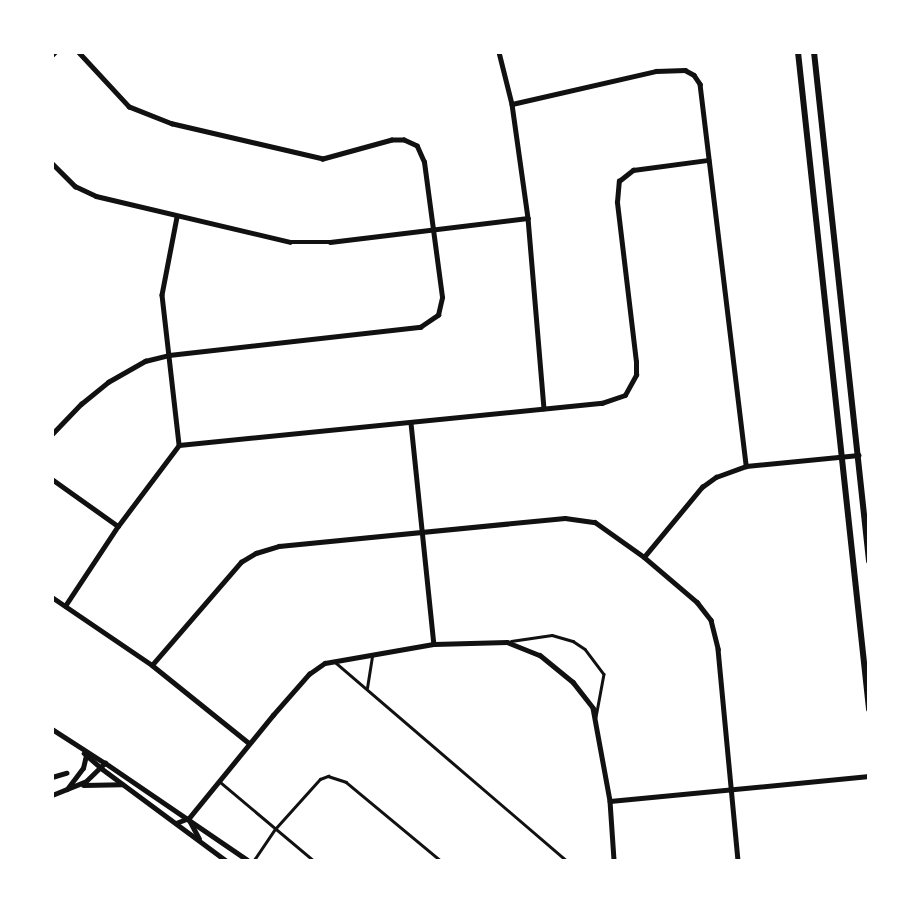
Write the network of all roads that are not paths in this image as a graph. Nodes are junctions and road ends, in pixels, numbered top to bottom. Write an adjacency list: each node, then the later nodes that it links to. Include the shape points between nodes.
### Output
1 (78, 52): 10 (street, via 129,107 172,124 323,159 392,140 411,143 422,153)
2 (499, 52): 5 (street)
3 (798, 52): 17 (main road)
4 (814, 52): 16 (main road)
5 (512, 104): 6 (street, via 656,71 685,71 700,83); 9 (street)
6 (708, 160): 12 (street, via 645,168 621,176 617,202 636,375 632,387 618,400); 18 (street)
7 (52, 163): 8 (street, via 85,192)
8 (177, 217): 10 (street, via 309,244); 11 (street, via 162,285)
9 (528, 218): 10 (street); 12 (street)
10 (433, 230): 11 (street, via 442,297 438,315 428,324)
11 (169, 355): 14 (street, via 145,361 108,382); 15 (street)
12 (544, 408): 13 (street)
13 (411, 423): 15 (street); 21 (street)
14 (52, 434)
15 (179, 445): 20 (street)
16 (858, 455): 17 (street); 23 (main road)
17 (841, 457): 18 (street); 32 (main road)
18 (746, 466): 22 (street, via 708,482)
19 (52, 479): 20 (street)
20 (118, 526): 25 (street)
21 (423, 532): 22 (street, via 581,519 610,530); 27 (street); 30 (street, via 279,546 256,553 240,562)
22 (644, 557): 45 (street, via 697,601 711,620 719,649)
23 (869, 561)
24 (52, 597): 25 (street)
25 (65, 606): 30 (street)
26 (508, 642): 27 (street); 33 (street, via 553,665 586,696); 33 (lane, via 552,635 585,649 604,674)
27 (434, 644): 28 (street)
28 (373, 653): 29 (street); 31 (lane)
29 (333, 660): 31 (lane); 36 (street, via 309,674)
30 (152, 665): 36 (street)
31 (367, 689): 58 (lane)
32 (869, 709)
33 (596, 718): 48 (street)
34 (52, 729): 35 (street)
35 (67, 739): 37 (street); 38 (street)
36 (249, 743): 42 (street)
37 (86, 755): 38 (street); 46 (street, via 79,775)
38 (104, 766): 43 (street); 44 (street); 49 (street)
39 (66, 773): 41 (street)
40 (869, 776): 45 (street)
41 (52, 777)
42 (218, 780): 49 (street); 51 (lane)
43 (125, 784): 44 (street, via 100,782); 50 (street)
44 (75, 788): 46 (street)
45 (732, 790): 48 (street); 60 (street)
46 (65, 791): 47 (street)
47 (52, 795)
48 (610, 802): 59 (street)
49 (189, 818): 50 (street); 52 (street); 54 (street)
50 (176, 823): 52 (street)
51 (275, 829): 55 (lane); 56 (lane); 57 (lane, via 320,779 336,776)
52 (201, 842): 53 (street)
53 (225, 860)
54 (247, 860)
55 (254, 860)
56 (313, 860)
57 (440, 860)
58 (566, 860)
59 (614, 860)
60 (738, 860)

